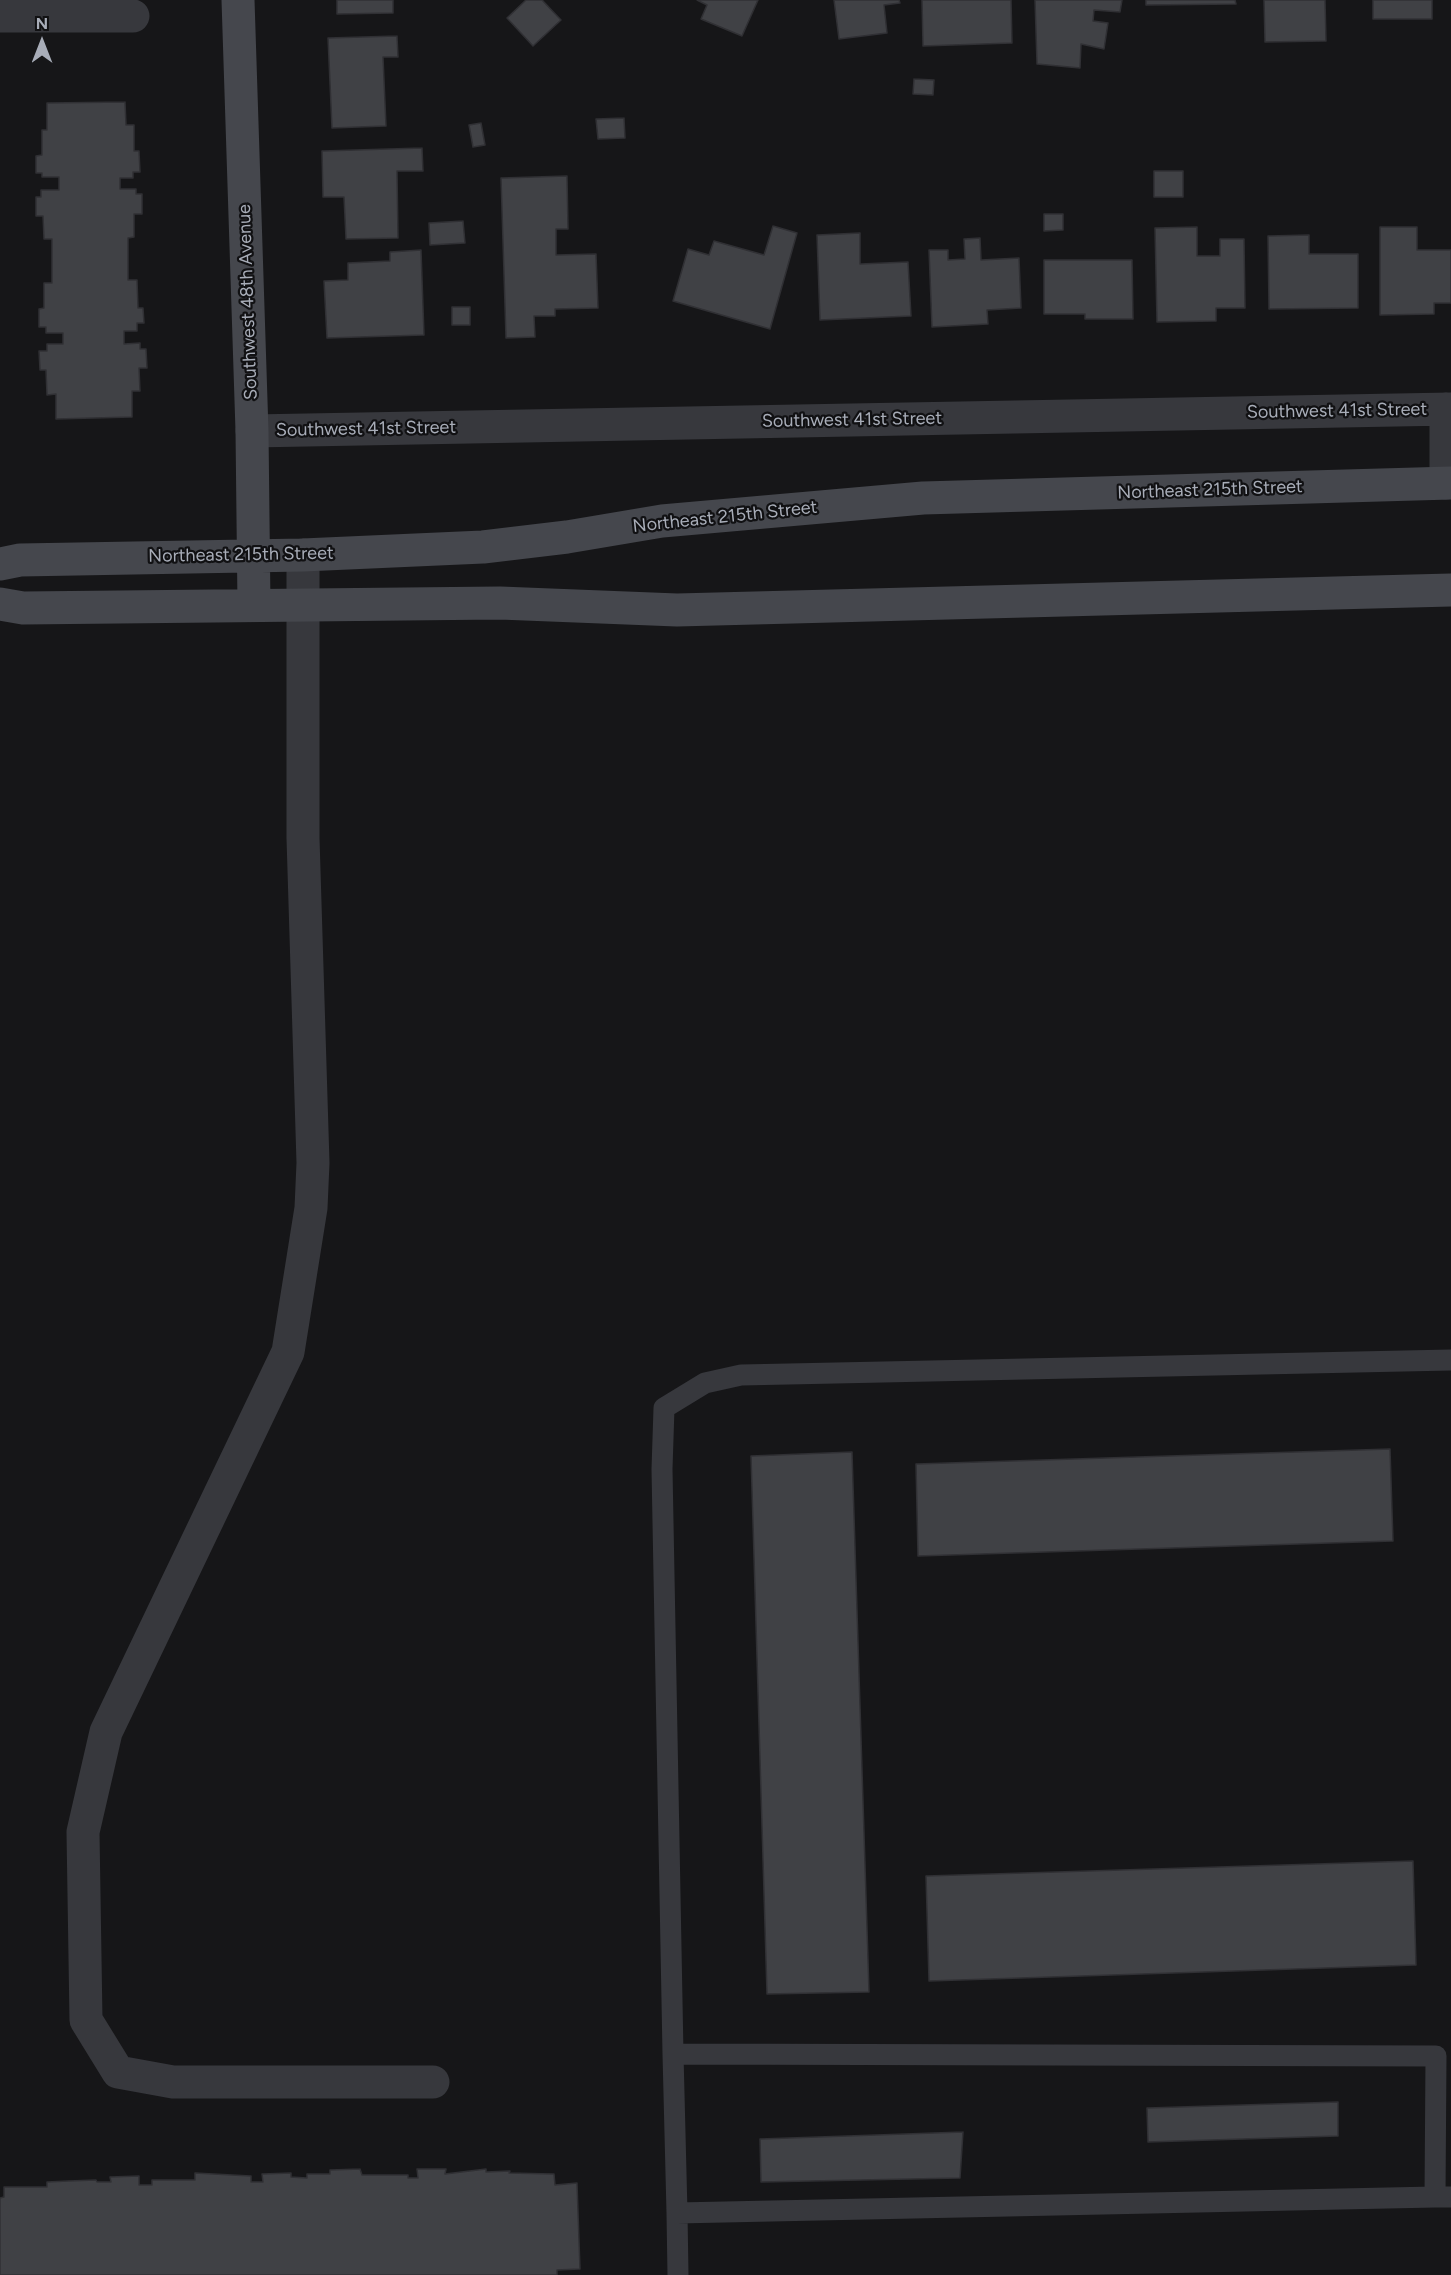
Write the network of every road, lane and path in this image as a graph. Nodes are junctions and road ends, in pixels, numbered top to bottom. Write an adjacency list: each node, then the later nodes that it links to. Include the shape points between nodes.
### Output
1 (238, 0): 5 (street, Southwest 48th Avenue)
2 (0, 16): 3 (street)
3 (133, 16)
4 (1449, 409): 5 (street, Southwest 41st Street); 6 (street)
5 (252, 431): 7 (street, Southwest 48th Avenue)
6 (1449, 483): 8 (street, Northeast 215th Street, via 923,498 662,521 483,547)
7 (254, 554): 8 (street, Northeast 215th Street); 9 (street, Northeast 215th Street, via 20,560); 12 (street, Southwest 48th Avenue)
8 (303, 555): 13 (street)
9 (0, 564)
10 (1451, 590): 13 (street, via 677,610 500,603)
11 (0, 604): 12 (street, via 23,608)
12 (255, 605): 13 (street)
13 (304, 605): 17 (street, via 303,838 313,1162 309,1219 288,1352 106,1732 82,1832 86,2020 118,2072 173,2082)
14 (1451, 1360): 15 (lane, via 741,1375 705,1383 664,1408)
15 (673, 2054): 16 (lane); 19 (lane)
16 (1444, 2055): 18 (lane)
17 (433, 2082)
18 (1443, 2197): 19 (lane)
19 (677, 2213): 20 (lane)
20 (678, 2275)

